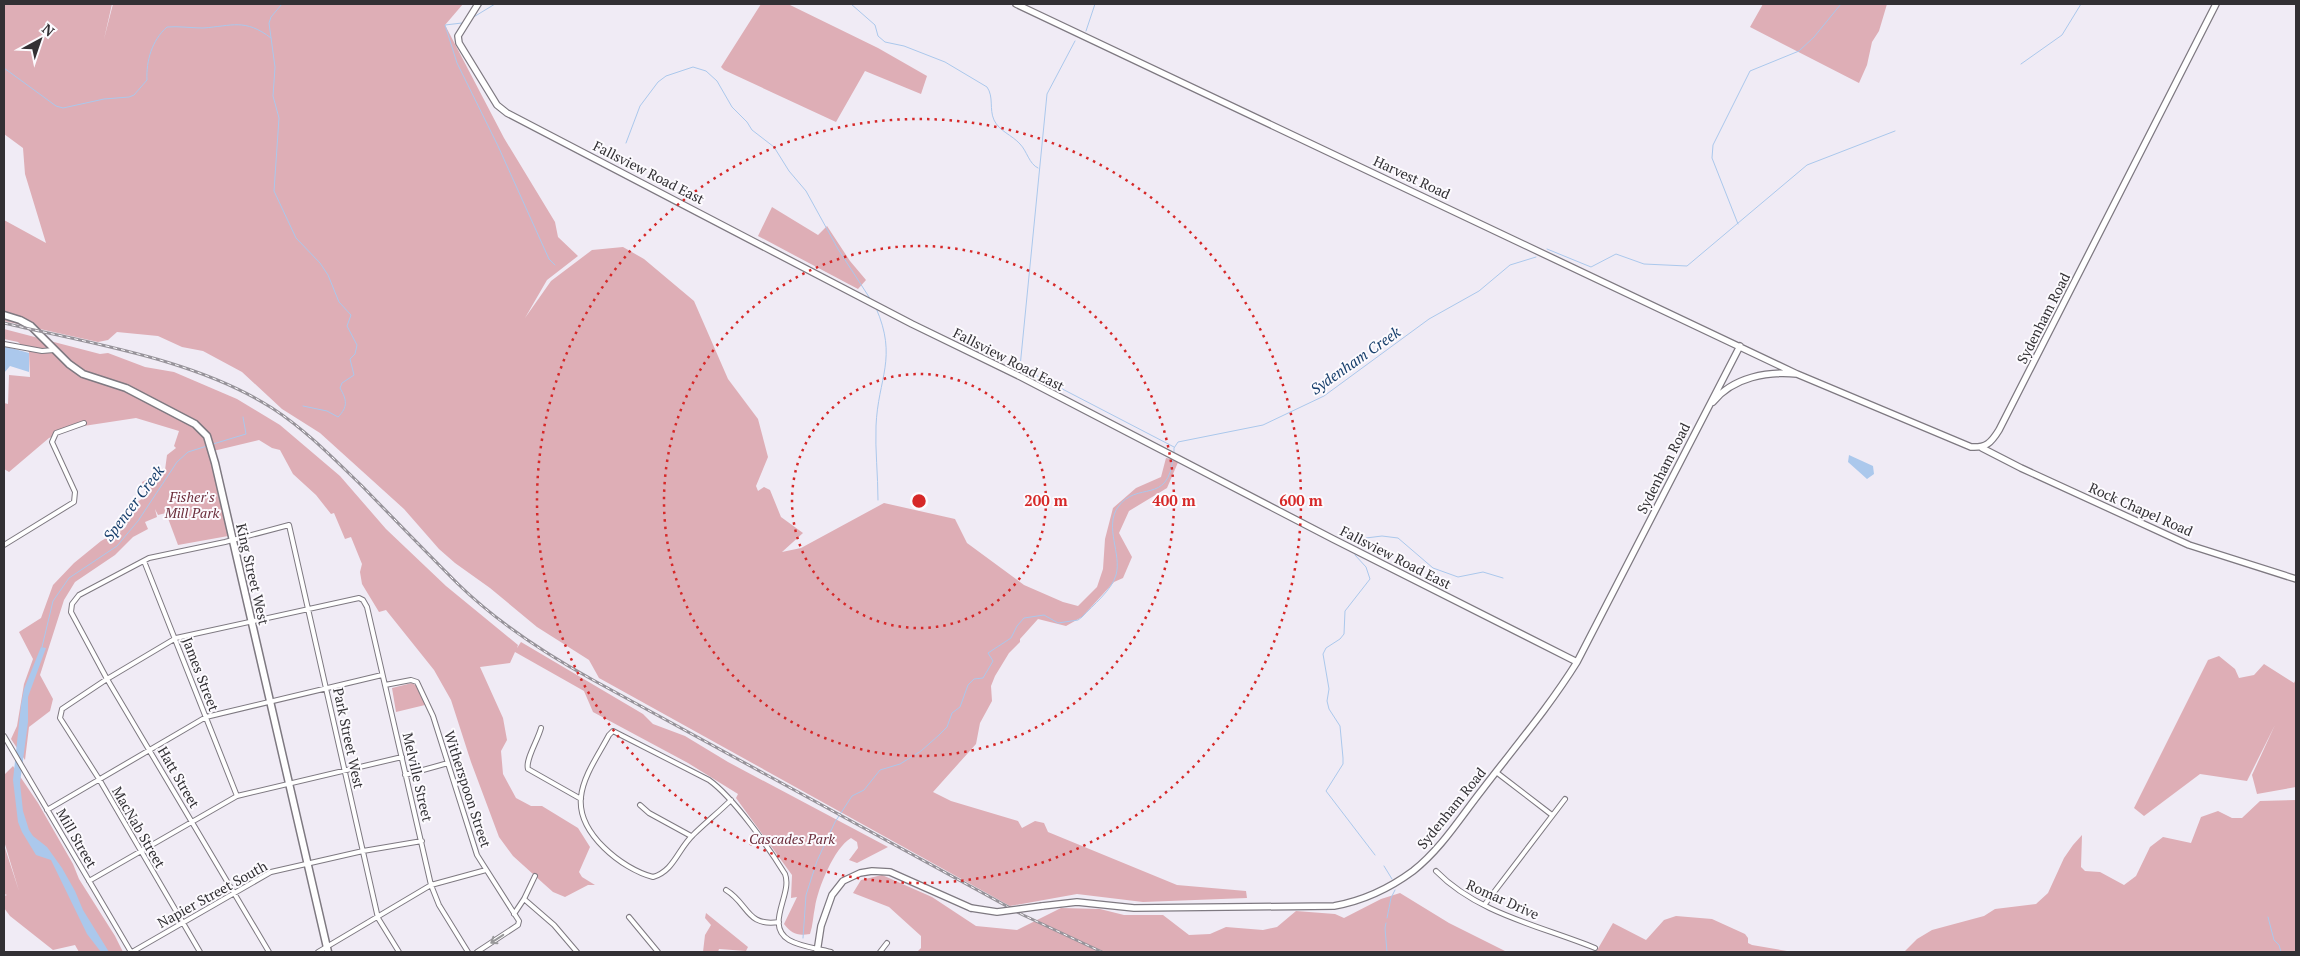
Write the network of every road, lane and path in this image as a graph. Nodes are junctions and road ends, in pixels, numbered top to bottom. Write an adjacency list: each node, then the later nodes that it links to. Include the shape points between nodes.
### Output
1 (478, 4): 19 (street, Fallsview Road East, via 458,36 459,43 497,104 507,113 912,324)
2 (1016, 4): 6 (street, Harvest Road)
3 (2216, 4): 11 (street, Sydenham Road, via 1999,430 1993,440)
4 (4, 315): 7 (main road, King Street West, via 31,326)
5 (4, 344): 7 (street)
6 (1740, 346): 8 (street, Harvest Road); 9 (street, Sydenham Road)
7 (54, 350): 12 (main road, King Street West, via 82,374 126,388 201,428 210,442)
8 (1797, 374): 9 (street, Sydenham Road, via 1768,373 1744,379 1725,390); 11 (street, Sydenham Road, via 1960,443)
9 (1706, 411): 19 (street, Sydenham Road)
10 (84, 423): 13 (street, via 56,433 52,442 75,492 74,502)
11 (1982, 448): 15 (street, Rock Chapel Road, via 2189,545)
12 (232, 540): 14 (street); 16 (street, Park Street West, via 289,525); 17 (main road, King Street West)
13 (4, 545)
14 (144, 560): 18 (street, James Street); 21 (street, Hatt Street, via 79,595 72,604 71,612)
15 (2296, 580)
16 (308, 608): 17 (street); 20 (street, Melville Street, via 359,598 363,600); 23 (street, Park Street West)
17 (250, 621): 18 (street); 24 (main road, King Street West)
18 (176, 638): 21 (street); 25 (street, James Street)
19 (1577, 662): 32 (street, Sydenham Road)
20 (382, 675): 22 (street, Melville Street); 23 (street)
21 (107, 679): 28 (street, Hatt Street); 34 (street, MacNab Street, via 60,713)
22 (385, 685): 29 (street, Melville Street); 30 (street, Witherspoon Street, via 411,680 417,682 433,716)
23 (327, 689): 24 (street); 31 (street, Park Street West)
24 (269, 702): 25 (street); 35 (main road, King Street West)
25 (206, 717): 28 (street); 36 (street, James Street)
26 (541, 728): 37 (street, via 527,761 528,769)
27 (4, 736): 41 (street, Mill Street)
28 (150, 749): 34 (street); 43 (street, Hatt Street)
29 (402, 757): 31 (street); 33 (street, Melville Street)
30 (448, 764): 33 (street); 49 (street, Witherspoon Street, via 477,855)
31 (344, 770): 35 (street); 47 (street, Park Street West)
32 (1496, 772): 42 (street); 66 (street, Sydenham Road, bridge, via 1429,857 1396,883 1351,903 1334,906 1134,908 1076,902 997,912 971,908 890,872 872,871 852,876 835,890 829,899)
33 (405, 774): 45 (street, Melville Street)
34 (98, 779): 41 (street); 46 (street, MacNab Street)
35 (287, 783): 36 (street); 48 (main road, King Street West)
36 (237, 796): 43 (street)
37 (580, 799): 39 (street, via 608,734 613,731 709,780); 44 (street, via 584,819 604,849 647,875 660,875 670,867)
38 (1565, 799): 42 (street)
39 (732, 800): 44 (street); 61 (street, via 785,874 787,888)
40 (640, 805): 44 (street)
41 (47, 810): 52 (street, Mill Street)
42 (1552, 815): 57 (street)
43 (192, 822): 46 (street); 55 (street, Hatt Street)
44 (691, 836)
45 (422, 841): 47 (street, Napier Street South); 53 (street, Melville Street)
46 (141, 851): 52 (street); 62 (street, MacNab Street)
47 (363, 851): 48 (street, Napier Street South); 59 (street, Park Street West)
48 (306, 864): 55 (street, Napier Street South, via 266,874); 65 (main road, King Street West)
49 (486, 870): 53 (street); 58 (street, Witherspoon Street)
50 (1436, 871): 57 (street, Romar Drive, via 1458,892)
51 (536, 876): 56 (street)
52 (89, 881): 67 (street, Mill Street)
53 (431, 886): 59 (street); 72 (street, Melville Street, via 438,905)
54 (726, 890): 61 (street, via 756,920 766,924)
55 (234, 894): 62 (street, Napier Street South); 69 (street, Hatt Street)
56 (524, 899): 58 (street); 74 (street, via 554,925)
57 (1485, 904): 64 (street, Romar Drive, via 1516,920)
58 (514, 914): 73 (street, Witherspoon Street, one-way to 73, via 518,925)
59 (378, 918): 65 (street); 71 (street, Park Street West)
60 (629, 918): 75 (street)
61 (779, 922): 66 (street, via 782,932 790,940)
62 (183, 923): 67 (street, Napier Street South); 68 (street, MacNab Street)
63 (887, 944): 77 (street)
64 (1595, 948)
65 (327, 950): 70 (street)
66 (817, 950): 76 (street)
67 (131, 952)
68 (200, 952)
69 (269, 952)
70 (318, 952)
71 (398, 952)
72 (468, 952)
73 (477, 952)
74 (577, 952)
75 (658, 952)
76 (831, 952)
77 (880, 952)

